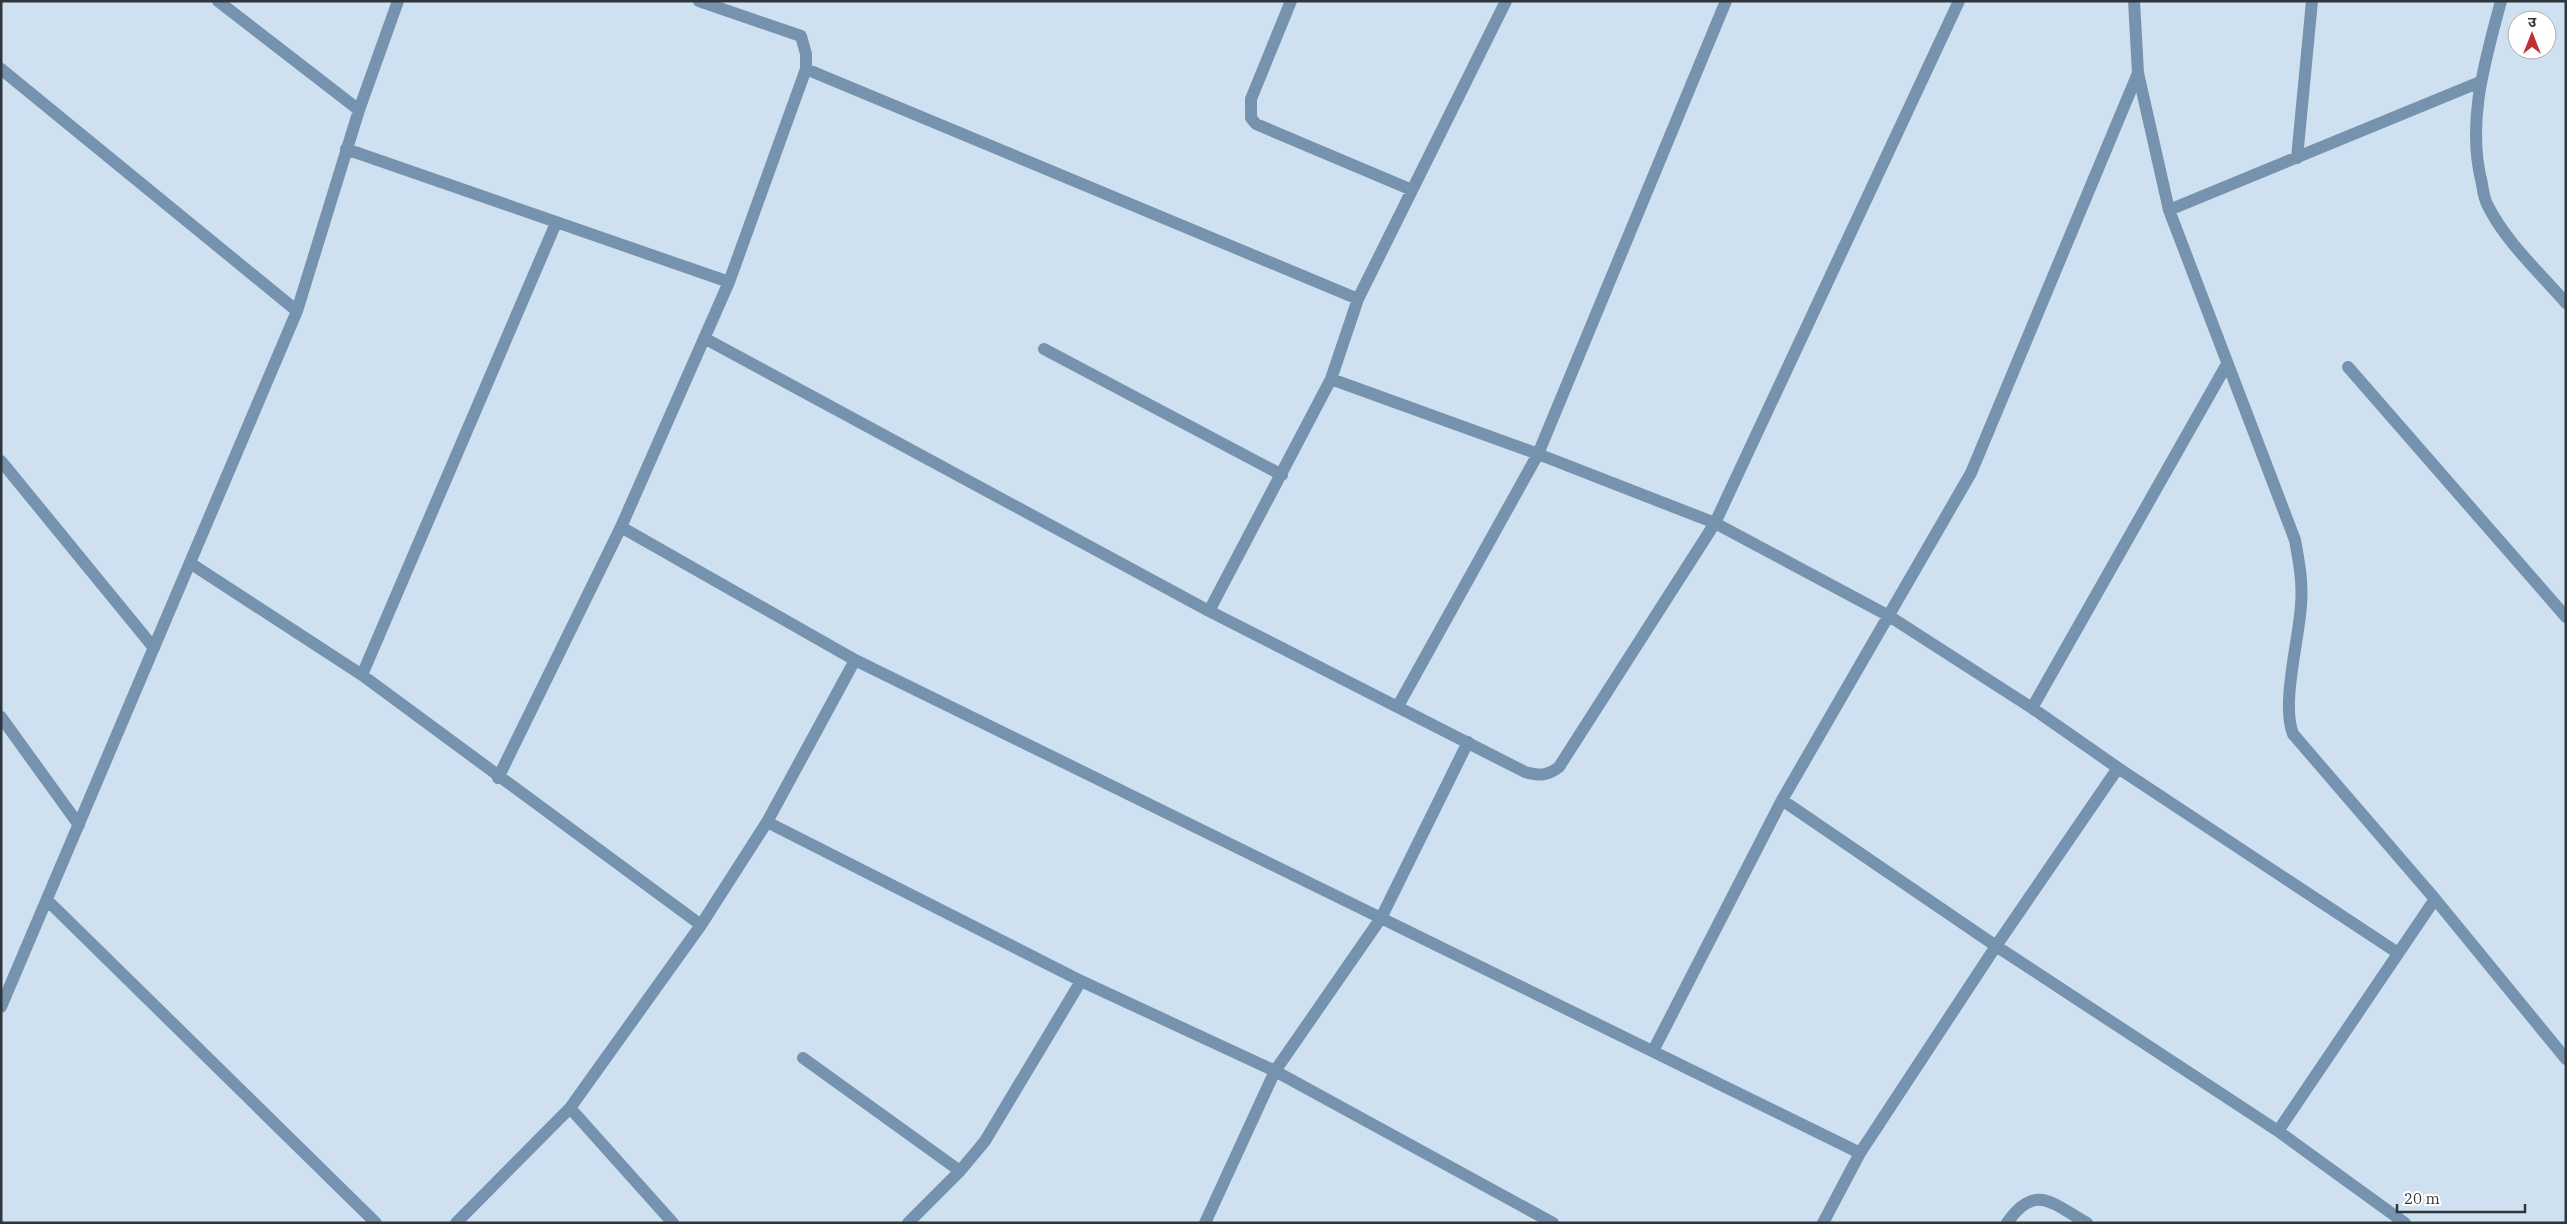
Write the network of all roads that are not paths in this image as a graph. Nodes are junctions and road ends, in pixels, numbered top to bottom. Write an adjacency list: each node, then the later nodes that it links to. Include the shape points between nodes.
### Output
1 (218, 1): 15 (street)
2 (398, 1): 15 (street)
3 (699, 1): 12 (street, via 801,36)
4 (1291, 1): 18 (street, via 1251,99 1251,118 1256,124)
5 (1506, 1): 18 (street)
6 (1726, 1): 30 (street)
7 (1959, 1): 33 (street)
8 (2134, 1): 13 (street)
9 (2312, 1): 17 (street)
10 (2501, 1): 14 (street)
11 (1, 69): 24 (street)
12 (806, 69): 21 (street); 22 (street)
13 (2138, 73): 19 (street); 37 (street, via 1971,473)
14 (2480, 82): 17 (street); 23 (street, via 2477,163 2486,204 2503,232)
15 (359, 110): 16 (street)
16 (346, 148): 20 (street); 24 (street)
17 (2298, 158): 19 (street)
18 (1412, 190): 22 (street)
19 (2168, 210): 27 (street)
20 (556, 223): 21 (street); 41 (street)
21 (729, 282): 25 (street)
22 (1358, 299): 29 (street)
23 (2566, 303)
24 (297, 311): 35 (street)
25 (704, 338): 34 (street); 36 (street)
26 (1044, 349): 32 (street)
27 (2227, 364): 43 (street); 51 (street, via 2295,540 2302,573 2289,724 2293,734)
28 (2348, 366): 38 (street)
29 (1331, 379): 30 (street); 32 (street)
30 (1538, 454): 33 (street); 42 (street)
31 (1, 461): 39 (street)
32 (1282, 475): 36 (street)
33 (1715, 523): 37 (street); 45 (street, via 1559,767 1540,776 1525,772)
34 (621, 526): 40 (street); 47 (street)
35 (190, 563): 39 (street); 41 (street)
36 (1209, 612): 42 (street)
37 (1889, 616): 43 (street); 48 (street)
38 (2566, 617)
39 (154, 648): 50 (street)
40 (855, 660): 49 (street); 53 (street)
41 (362, 675): 47 (street)
42 (1398, 706): 45 (street)
43 (2032, 708): 46 (street)
44 (1, 717): 50 (street)
45 (1468, 742): 53 (street)
46 (2118, 768): 55 (street); 56 (street)
47 (498, 778): 54 (street)
48 (1782, 800): 55 (street); 59 (street)
49 (767, 822): 54 (street); 57 (street)
50 (79, 825): 52 (street)
51 (2435, 899): 56 (street); 61 (street)
52 (47, 900): 58 (street); 67 (street)
53 (1381, 918): 59 (street); 62 (street)
54 (701, 925): 63 (street)
55 (1996, 946): 64 (street); 65 (street)
56 (2398, 953): 64 (street)
57 (1082, 981): 62 (street); 66 (street, via 985,1141)
58 (1, 1007)
59 (1653, 1051): 65 (street)
60 (802, 1058): 66 (street)
61 (2566, 1059)
62 (1275, 1071): 71 (street); 72 (street)
63 (570, 1108): 68 (street); 69 (street)
64 (2278, 1131): 76 (street)
65 (1860, 1153): 73 (street)
66 (960, 1171): 70 (street)
67 (376, 1223)
68 (456, 1223)
69 (673, 1223)
70 (908, 1223)
71 (1205, 1223)
72 (1553, 1223)
73 (1823, 1223)
74 (2007, 1223): 75 (street, via 2022,1204 2044,1199)
75 (2087, 1223)
76 (2405, 1223)

